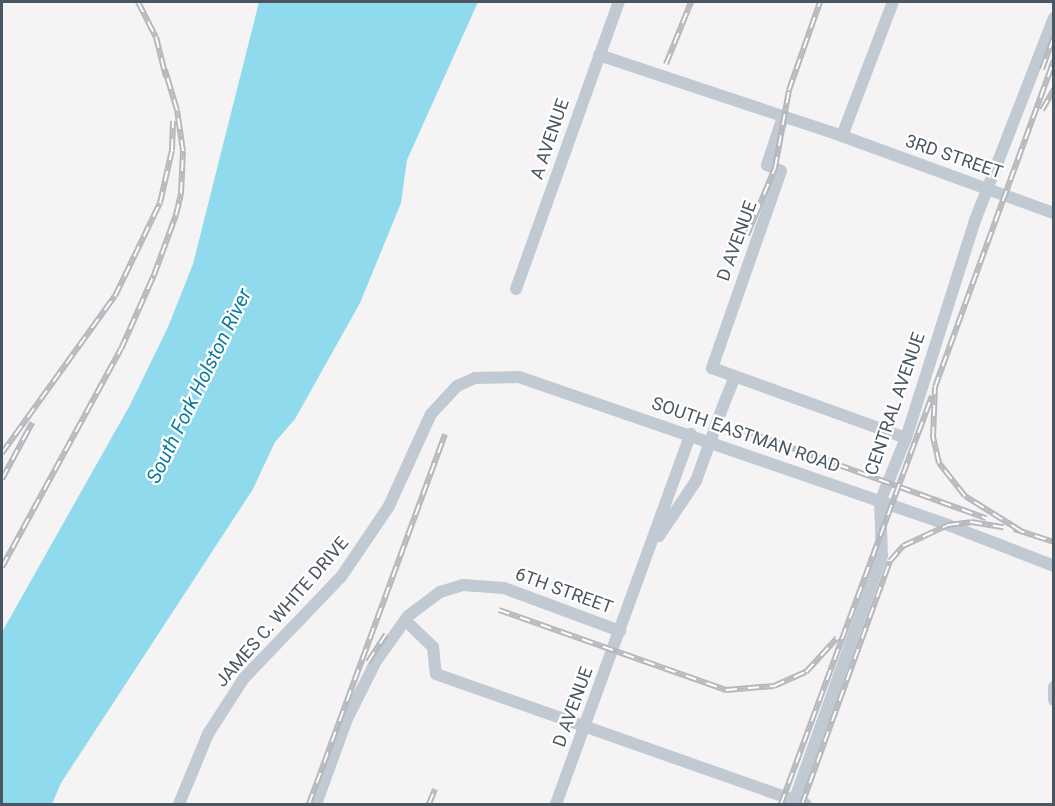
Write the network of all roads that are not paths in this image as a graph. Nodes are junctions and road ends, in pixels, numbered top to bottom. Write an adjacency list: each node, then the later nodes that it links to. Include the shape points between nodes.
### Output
1 (619, 2): 4 (street, A AVENUE)
2 (893, 2): 6 (street)
3 (1053, 18): 7 (street, CENTRAL AVENUE)
4 (599, 55): 5 (street); 9 (street, A AVENUE)
5 (783, 117): 6 (street); 10 (street, D AVENUE, via 767,165 781,171 712,368)
6 (842, 136): 7 (street, 3RD STREET)
7 (987, 192): 8 (street, 3RD STREET, via 1004,193); 13 (street, CENTRAL AVENUE)
8 (1053, 213)
9 (516, 289)
10 (735, 377): 13 (street); 15 (street, D AVENUE, bridge, via 696,481)
11 (457, 386): 12 (street, SOUTH EASTMAN ROAD, via 496,375 519,377); 23 (street, JAMES C. WHITE DRIVE, via 431,414 390,506 341,577 244,678 208,734)
12 (691, 434): 14 (street, SOUTH EASTMAN ROAD); 15 (street, D AVENUE)
13 (906, 438): 14 (street, CENTRAL AVENUE)
14 (880, 502): 16 (street, SOUTH EASTMAN ROAD); 22 (street, CENTRAL AVENUE, via 882,556)
15 (647, 555): 18 (street, D AVENUE)
16 (1053, 566)
17 (405, 620): 18 (street, 6TH STREET, via 440,592 463,585 521,592); 21 (street, via 433,647 436,674); 24 (street, 6TH STREET, via 376,661 347,719)
18 (620, 631): 21 (street, D AVENUE)
19 (1053, 687): 20 (street)
20 (1053, 700)
21 (585, 726): 22 (street); 25 (street, D AVENUE)
22 (798, 803)
23 (179, 804)
24 (316, 804)
25 (556, 804)

